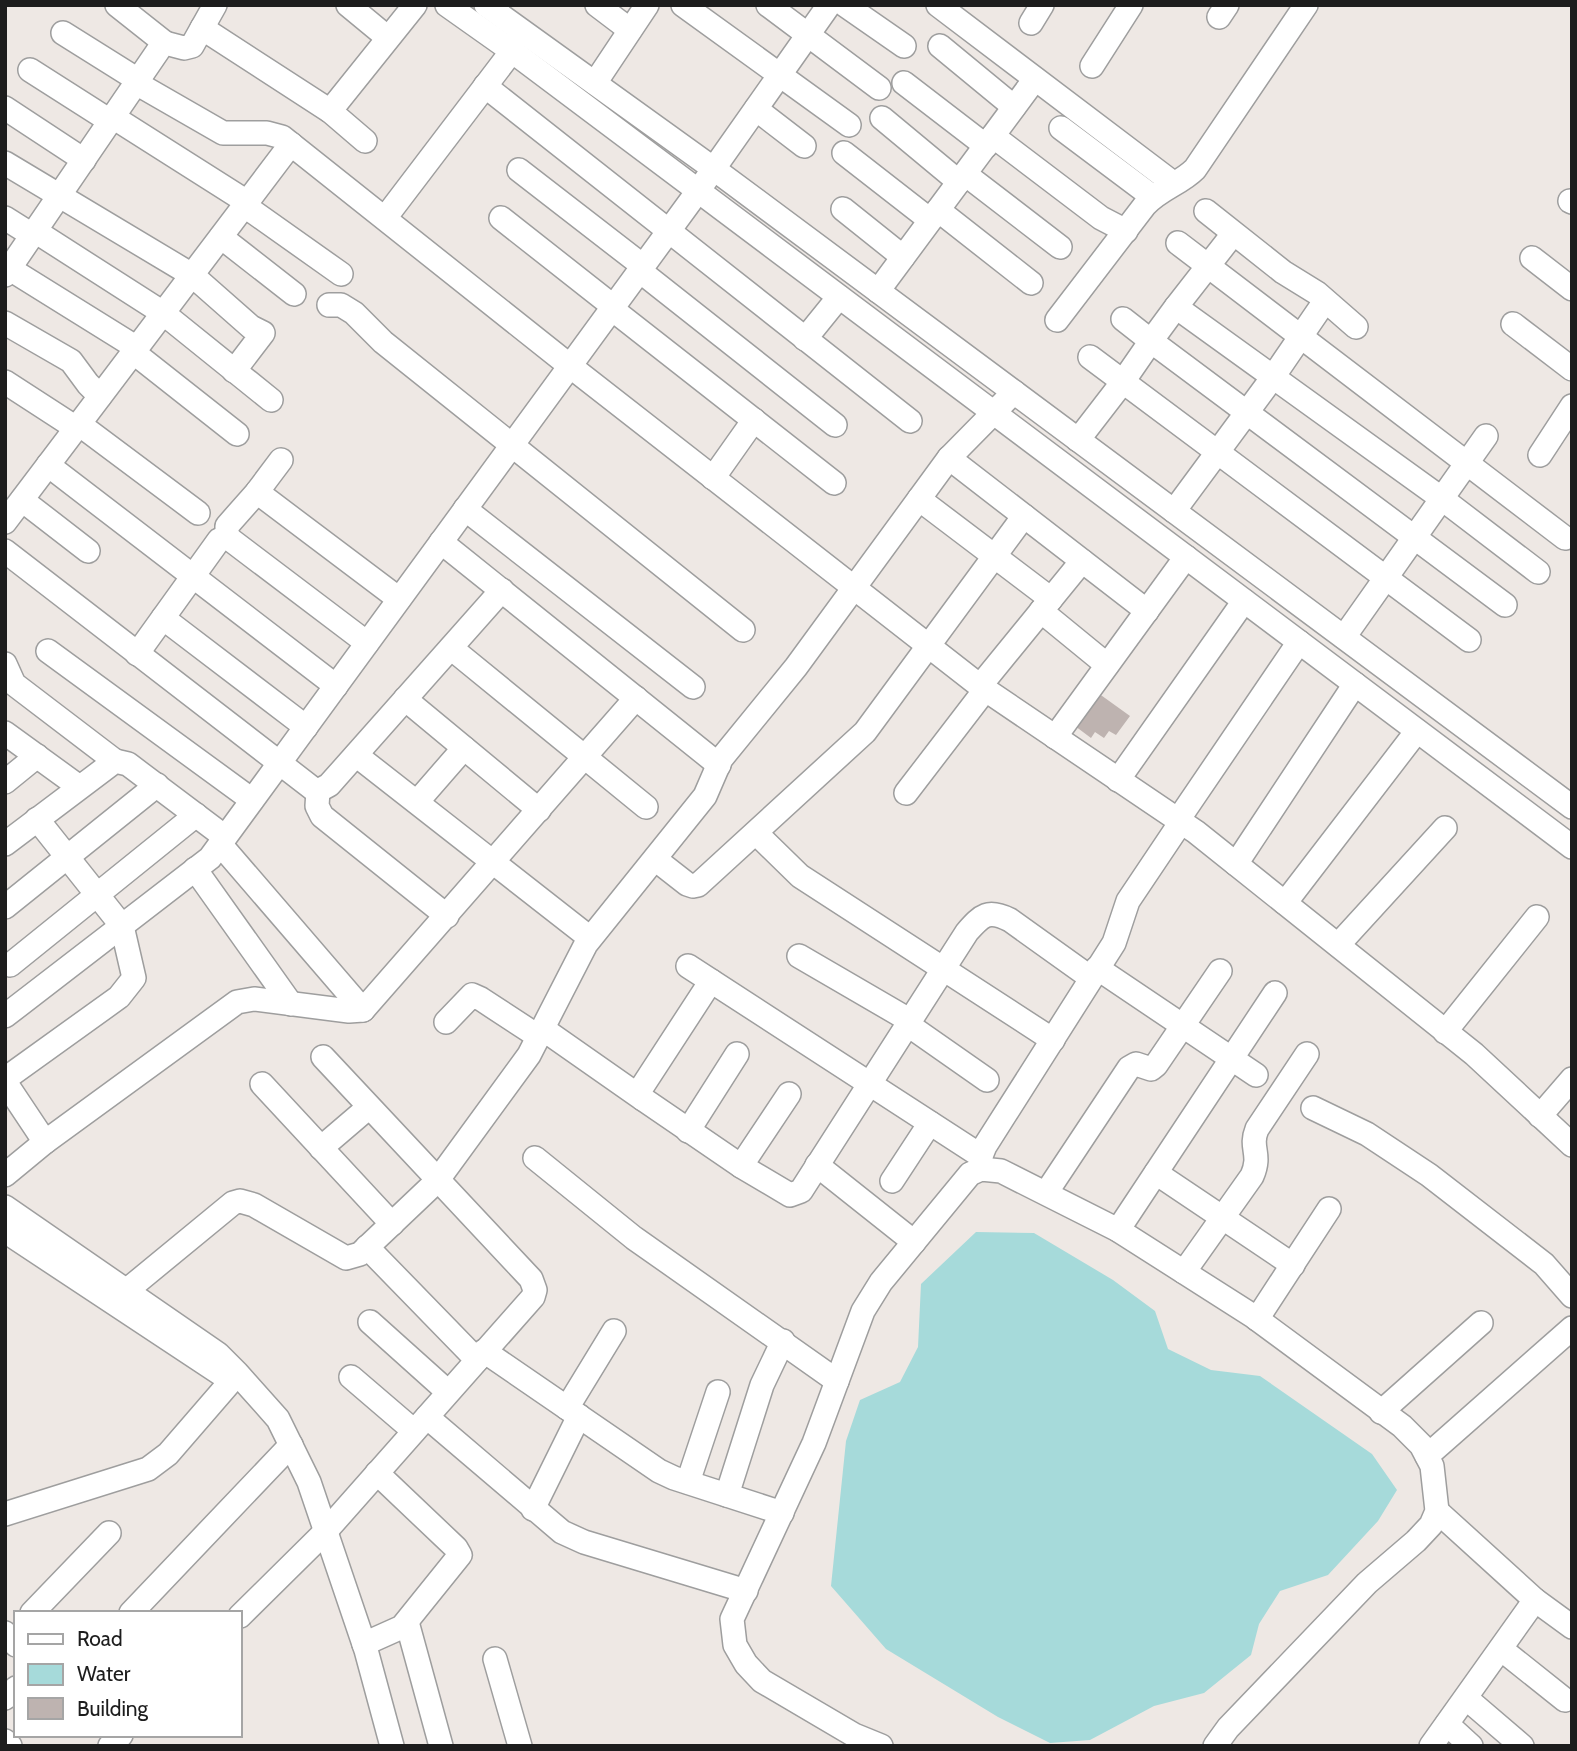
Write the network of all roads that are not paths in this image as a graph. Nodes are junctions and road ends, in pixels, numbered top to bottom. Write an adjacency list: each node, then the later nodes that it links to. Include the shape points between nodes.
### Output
1 (117, 5): 21 (street)
2 (215, 5): 16 (street)
3 (348, 5): 20 (street)
4 (415, 5): 20 (street)
5 (447, 5): 24 (street)
6 (486, 5): 30 (street)
7 (597, 5): 17 (street)
8 (647, 5): 17 (street)
9 (683, 5): 27 (street)
10 (768, 5): 19 (street)
11 (829, 5): 19 (street)
12 (845, 5): 22 (street)
13 (938, 5): 28 (street)
14 (1131, 5): 25 (street)
15 (1306, 5): 52 (street, via 1195,169)
16 (202, 28): 21 (street, via 188,48); 37 (street)
17 (631, 30): 30 (street)
18 (63, 33): 29 (street)
19 (809, 34): 27 (street); 33 (street)
20 (388, 38): 37 (street)
21 (165, 43): 29 (street)
22 (904, 46)
23 (940, 46): 34 (street)
24 (512, 51): 32 (street); 53 (street)
25 (1092, 66)
26 (30, 70): 39 (street)
27 (780, 74): 36 (street); 40 (street)
28 (1035, 79): 34 (street); 52 (street)
29 (137, 81): 39 (street); 44 (street, via 223,133 274,134)
30 (595, 83): 49 (street)
31 (904, 83): 43 (street)
32 (485, 86): 61 (street); 64 (street)
33 (879, 88)
34 (1014, 107): 43 (street)
35 (5, 108): 47 (street)
36 (756, 109): 45 (street); 49 (street)
37 (330, 111): 42 (street)
38 (881, 118): 51 (street)
39 (112, 119): 47 (street); 56 (street)
40 (849, 125)
41 (1061, 128): 55 (street)
42 (365, 141)
43 (989, 141): 51 (street); 63 (street)
44 (291, 144): 56 (street); 61 (street)
45 (804, 146)
46 (844, 153): 59 (street)
47 (84, 160): 54 (street)
48 (5, 163): 54 (street)
49 (714, 169): 53 (street); 79 (street)
50 (519, 170): 73 (street)
51 (962, 178): 59 (street); 69 (street)
52 (1173, 183): 55 (street)
53 (698, 191): 64 (street); 81 (street)
54 (59, 196): 65 (street); 76 (street)
55 (1153, 197): 63 (street)
56 (246, 204): 67 (street); 75 (street)
57 (844, 209): 70 (street)
58 (1206, 211): 66 (street)
59 (934, 215): 70 (street); 77 (street)
60 (5, 218): 65 (street)
61 (385, 218): 97 (street)
62 (500, 218): 85 (street)
63 (1126, 231): 88 (street)
64 (668, 232): 73 (street); 93 (street)
65 (34, 233): 74 (street); 86 (street)
66 (1233, 234): 72 (street); 82 (street)
67 (221, 237): 76 (street); 80 (street)
68 (1178, 243): 72 (street)
69 (1060, 247)
70 (903, 257): 79 (street)
71 (1532, 258): 78 (street)
72 (1210, 265): 84 (street); 92 (street)
73 (642, 269): 85 (street); 111 (street)
74 (7, 272): 95 (street)
75 (341, 274)
76 (192, 275): 86 (street); 99 (street, via 263,333)
77 (1031, 284)
78 (1572, 289)
79 (878, 291): 103 (street)
80 (294, 294)
81 (839, 297): 93 (street); 108 (street)
82 (1325, 301): 91 (street); 92 (street)
83 (329, 305): 116 (street, via 341,305 354,313 383,342)
84 (1176, 307): 94 (street); 100 (street)
85 (613, 308): 97 (street); 109 (street)
86 (163, 313): 95 (street); 99 (street)
87 (1123, 319): 94 (street)
88 (1057, 320)
89 (5, 323): 104 (street, via 71,361)
90 (1513, 324): 98 (street)
91 (1356, 327)
92 (1301, 335): 100 (street); 121 (street)
93 (805, 339): 110 (street)
94 (1151, 341): 102 (street); 107 (street)
95 (135, 350): 104 (street); 113 (street)
96 (1090, 357): 102 (street)
97 (570, 366): 116 (street); 123 (street)
98 (1572, 369)
99 (234, 371): 105 (street)
100 (1273, 377): 107 (street); 127 (street)
101 (5, 382): 112 (street)
102 (1122, 383): 115 (street); 117 (street)
103 (1014, 392): 108 (street); 115 (street)
104 (100, 396): 112 (street)
105 (271, 400)
106 (1572, 406): 118 (street)
107 (1247, 412): 117 (street); 136 (street)
108 (992, 413): 119 (street); 134 (street)
109 (754, 420): 123 (street); 124 (street)
110 (910, 421)
111 (835, 425)
112 (78, 426): 122 (street); 132 (street)
113 (237, 434)
114 (1486, 436): 121 (street)
115 (1078, 440): 126 (street)
116 (512, 445): 130 (street); 156 (street)
117 (1216, 453): 131 (street); 147 (street)
118 (1540, 455)
119 (949, 458): 128 (street); 133 (street)
120 (281, 460): 125 (street)
121 (1467, 462): 127 (street); 138 (street)
122 (48, 465): 129 (street); 146 (street)
123 (713, 478): 148 (street)
124 (834, 483)
125 (257, 492): 137 (street, via 227,526); 150 (street)
126 (1155, 497): 131 (street); 134 (street)
127 (1441, 498): 136 (street); 145 (street)
128 (919, 499): 142 (street); 148 (street)
129 (22, 500): 135 (street); 140 (street)
130 (465, 509): 139 (street); 169 (street)
131 (1174, 511): 157 (street)
132 (198, 513)
133 (1024, 516): 142 (street); 144 (street)
134 (1138, 521): 143 (street)
135 (5, 522)
136 (1415, 536): 147 (street); 153 (street)
137 (227, 537): 146 (street, via 219,540); 160 (street)
138 (1565, 538)
139 (442, 542): 149 (street); 150 (street)
140 (88, 551)
141 (6, 555): 164 (street)
142 (995, 556): 152 (street); 161 (street)
143 (1186, 557): 151 (street); 154 (street)
144 (1082, 561): 152 (street); 154 (street)
145 (1538, 572)
146 (194, 576): 155 (street); 168 (street)
147 (1385, 578): 157 (street); 158 (street)
148 (855, 588): 161 (street); 183 (street)
149 (502, 590): 162 (street); 171 (street)
150 (399, 599): 160 (street)
151 (1244, 601): 159 (street); 184 (street)
152 (1046, 605): 166 (street); 170 (street)
153 (1505, 605)
154 (1147, 611): 166 (street)
155 (163, 618): 164 (street); 173 (street)
156 (743, 630)
157 (1344, 637): 193 (street)
158 (1469, 640)
159 (1299, 642): 167 (street); 197 (street)
160 (367, 643): 168 (street)
161 (929, 646): 170 (street); 199 (street, via 865,732)
162 (451, 648): 172 (street); 180 (street)
163 (48, 651): 190 (street)
164 (137, 654): 182 (street)
165 (5, 664): 181 (street, via 14,684)
166 (1107, 665): 176 (street)
167 (1355, 684): 174 (street); 206 (street)
168 (335, 686): 173 (street)
169 (693, 687)
170 (983, 688): 176 (street); 189 (street)
171 (636, 698): 180 (street); 183 (street)
172 (405, 699): 177 (street); 178 (street)
173 (306, 727): 182 (street)
174 (1417, 730): 202 (street); 209 (street)
175 (5, 733): 179 (street)
176 (1055, 737): 184 (street)
177 (464, 748): 191 (street); 194 (street)
178 (356, 754): 188 (street); 191 (street)
179 (37, 756): 185 (street); 187 (street)
180 (584, 757): 192 (street); 194 (street)
181 (115, 761): 186 (street, via 128,764); 187 (street)
182 (280, 762): 188 (street); 190 (street)
183 (719, 765): 204 (street, via 705,796)
184 (1118, 780): 197 (street)
185 (5, 782)
186 (157, 785): 195 (street); 203 (street)
187 (78, 786): 196 (street)
188 (318, 791): 211 (street, via 322,816)
189 (906, 793)
190 (252, 800): 200 (street)
191 (417, 802): 205 (street)
192 (646, 807)
193 (1572, 807)
194 (539, 810): 205 (street)
195 (196, 815): 200 (street); 208 (street)
196 (37, 819): 201 (street); 203 (street)
197 (1180, 821): 206 (street); 221 (street, via 1128,901 1114,943)
198 (1446, 828): 215 (street)
199 (756, 833): 204 (street, via 693,886); 219 (street, via 800,876)
200 (222, 841): 207 (street); 226 (street)
201 (5, 844)
202 (1572, 847)
203 (68, 857): 208 (street); 210 (street)
204 (655, 859): 214 (street)
205 (494, 862): 211 (street); 214 (street)
206 (1236, 864): 209 (street)
207 (195, 869): 213 (street); 225 (street)
208 (97, 894): 213 (street); 217 (street)
209 (1285, 903): 215 (street)
210 (5, 907)
211 (447, 916): 226 (street)
212 (1537, 917): 231 (street)
213 (122, 926): 224 (street); 240 (street, via 134,978 126,990)
214 (590, 938): 232 (street)
215 (1338, 945): 231 (street)
216 (799, 956): 229 (street)
217 (7, 961): 224 (street)
218 (688, 966): 222 (street)
219 (944, 968): 221 (street, via 982,916 998,914); 229 (street); 233 (street)
220 (1220, 971): 230 (street)
221 (1094, 973): 230 (street); 233 (street)
222 (711, 981): 242 (street); 245 (street, via 642,1087)
223 (1275, 993): 237 (street)
224 (33, 995): 227 (street)
225 (291, 1004): 226 (street); 251 (street, via 254,999 237,1002)
226 (363, 1010)
227 (5, 1016)
228 (446, 1022): 232 (street, via 472,995)
229 (908, 1022): 241 (street); 242 (street)
230 (1183, 1026): 237 (street); 262 (street, via 1154,1068 1136,1064 1129,1068)
231 (1446, 1032): 248 (street)
232 (541, 1033): 245 (street); 260 (street)
233 (1053, 1040): 255 (street)
234 (737, 1054): 250 (street)
235 (1307, 1054): 265 (street, via 1257,1129 1253,1139 1258,1158 1252,1176)
236 (323, 1057): 246 (street)
237 (1231, 1058): 238 (street); 258 (street)
238 (1256, 1075)
239 (1572, 1079): 248 (street)
240 (5, 1080): 251 (street)
241 (987, 1080)
242 (869, 1083): 249 (street); 256 (street)
243 (262, 1084): 253 (street)
244 (789, 1094): 257 (street)
245 (643, 1099): 250 (street)
246 (369, 1107): 253 (street); 260 (street)
247 (1313, 1108): 274 (street, via 1367,1135 1429,1175 1544,1264)
248 (1540, 1116): 252 (street)
249 (930, 1123): 255 (street); 261 (street)
250 (688, 1131): 257 (street)
251 (45, 1142): 259 (street)
252 (1572, 1145)
253 (321, 1148): 266 (street)
254 (535, 1158): 280 (street, via 634,1238)
255 (981, 1162): 262 (street); 269 (street)
256 (817, 1165): 257 (street, via 801,1191 790,1195); 269 (street)
257 (741, 1166)
258 (1156, 1173): 265 (street); 267 (street)
259 (5, 1175)
260 (437, 1181): 266 (street); 281 (street, via 534,1284 533,1297)
261 (892, 1181)
262 (1046, 1194): 267 (street)
263 (5, 1207): 273 (street)
264 (1329, 1209): 271 (street)
265 (1221, 1218): 271 (street); 272 (street)
266 (392, 1224): 270 (street)
267 (1118, 1230): 272 (street)
268 (5, 1231): 284 (street, via 214,1371)
269 (914, 1242): 283 (street, via 863,1311)
270 (367, 1247): 273 (street, via 345,1258 240,1201); 281 (street)
271 (1293, 1265): 275 (street)
272 (1184, 1272): 275 (street)
273 (126, 1290): 284 (street, via 218,1354)
274 (1572, 1296)
275 (1257, 1319): 288 (street)
276 (370, 1322): 285 (street)
277 (1481, 1323): 288 (street)
278 (1572, 1328): 291 (street)
279 (614, 1331): 287 (street)
280 (783, 1341): 283 (street); 294 (street, via 762,1385)
281 (481, 1356): 285 (street); 287 (street)
282 (351, 1377): 289 (street)
283 (837, 1381): 297 (street)
284 (239, 1382): 290 (street, via 278,1419); 298 (street, via 148,1469)
285 (448, 1392): 289 (street)
286 (718, 1392): 293 (street)
287 (573, 1412): 293 (street, via 659,1471); 295 (street)
288 (1381, 1412): 291 (street, via 1421,1445)
289 (420, 1424): 292 (street); 295 (street)
290 (291, 1446): 299 (street); 304 (street)
291 (1427, 1456): 296 (street)
292 (377, 1473): 299 (street); 306 (street, via 460,1552)
293 (688, 1482): 294 (street)
294 (727, 1495): 297 (street)
295 (533, 1509): 301 (street, via 574,1538)
296 (1437, 1511): 302 (street); 320 (street, via 1416,1541 1367,1583)
297 (782, 1513): 301 (street)
298 (5, 1514)
299 (326, 1531): 305 (street); 308 (street)
300 (109, 1533): 303 (street)
301 (746, 1591): 319 (street, via 733,1619 735,1645 746,1664 762,1681)
302 (1535, 1600): 307 (street); 309 (street)
303 (34, 1611)
304 (133, 1611)
305 (242, 1614)
306 (407, 1622): 308 (street); 317 (street)
307 (1572, 1627)
308 (364, 1644): 316 (street)
309 (1501, 1649): 311 (street); 312 (street)
310 (495, 1659): 318 (street)
311 (1466, 1698): 313 (street); 323 (street)
312 (1565, 1700)
313 (1447, 1724): 321 (street); 322 (street)
314 (5, 1741): 315 (street)
315 (10, 1746)
316 (392, 1746)
317 (441, 1746)
318 (520, 1746)
319 (881, 1746)
320 (1215, 1746)
321 (1431, 1746)
322 (1471, 1746)
323 (1522, 1746)

